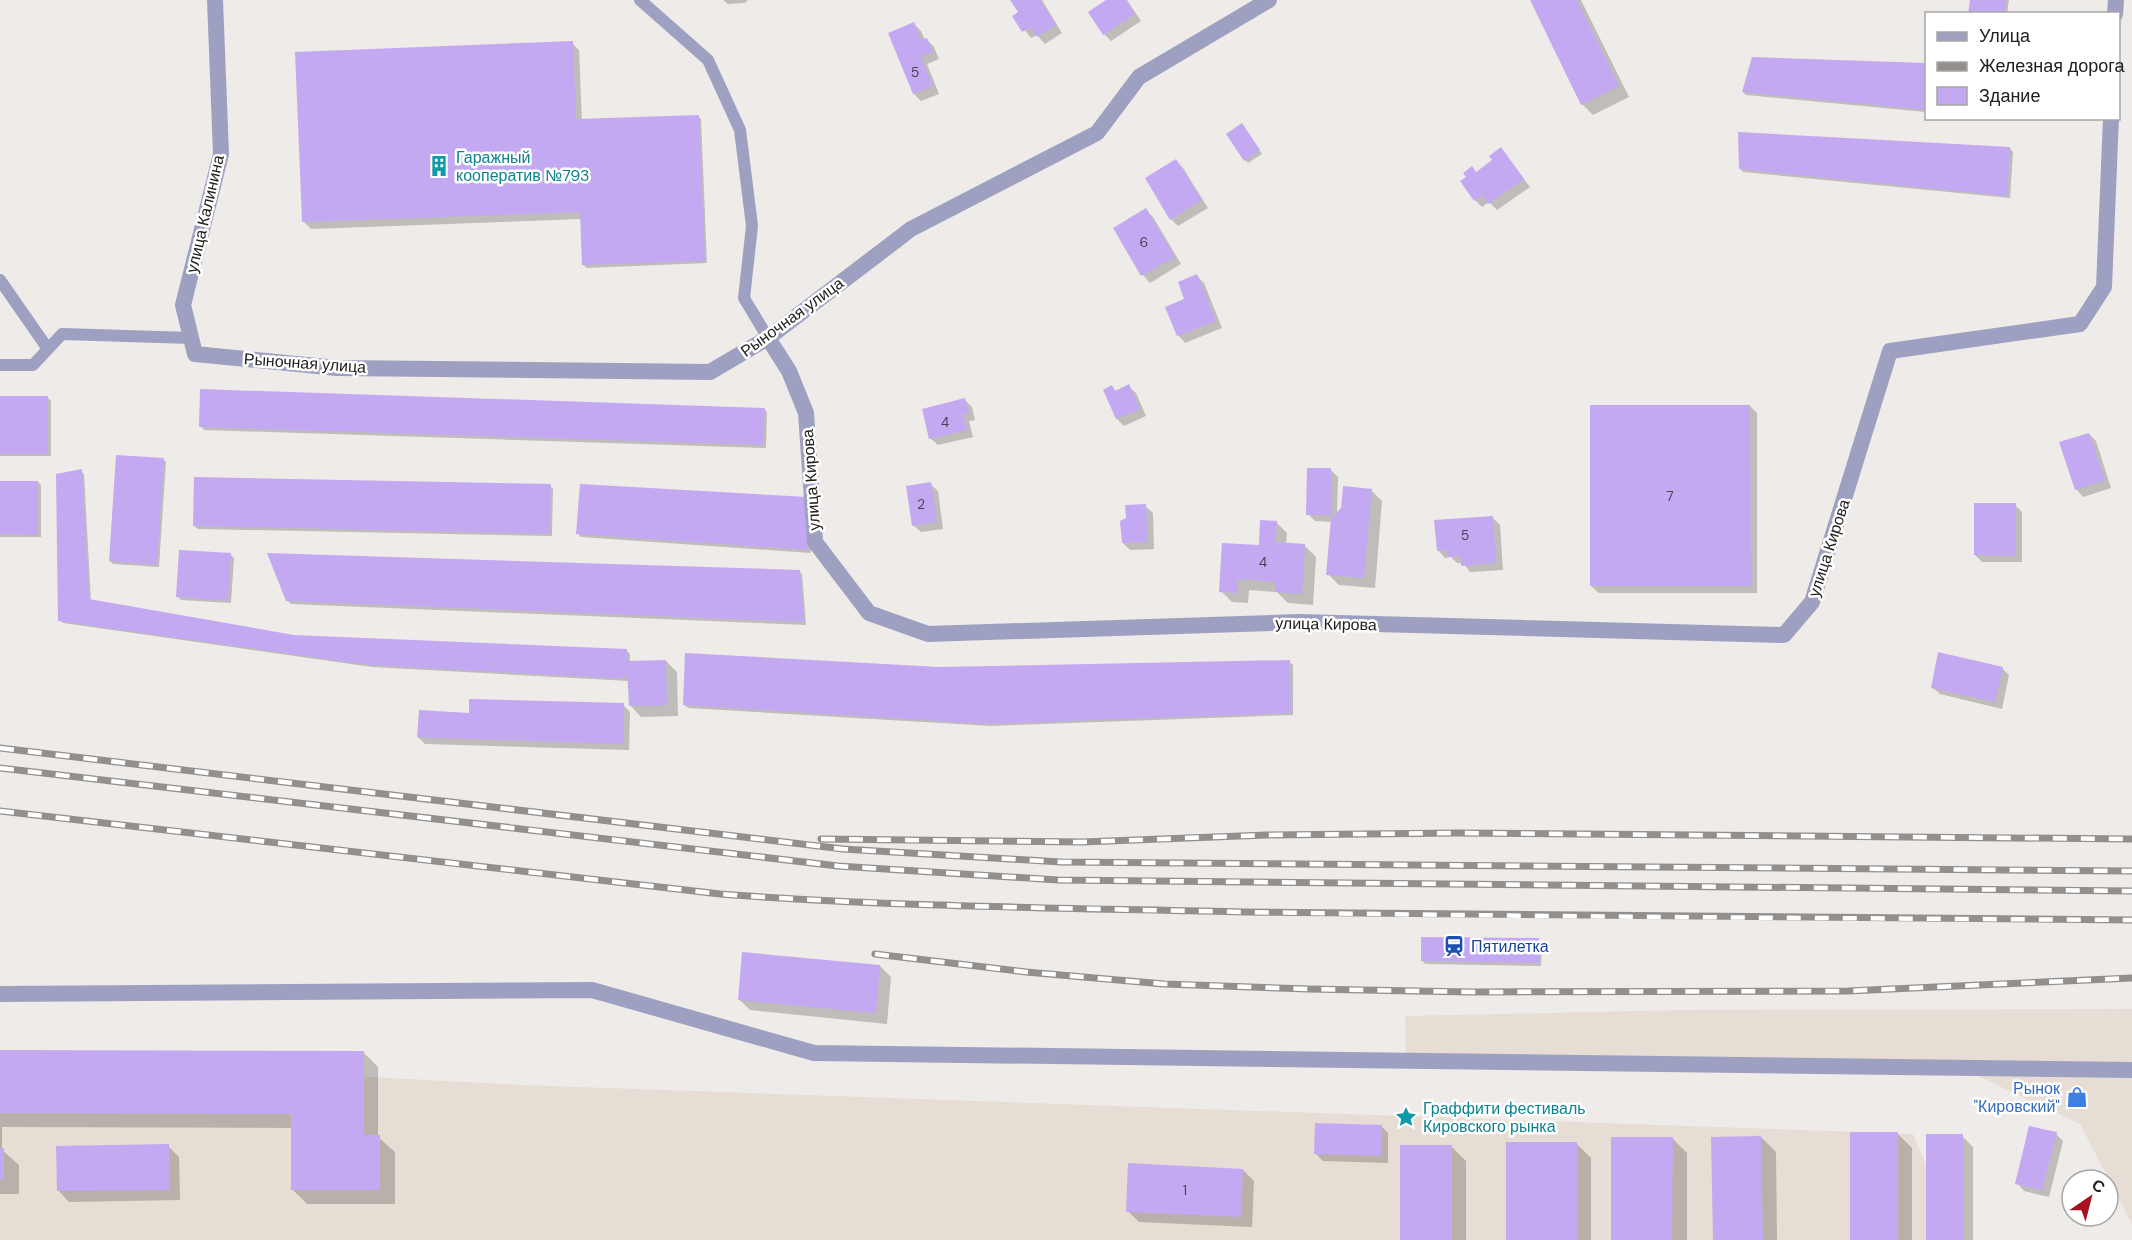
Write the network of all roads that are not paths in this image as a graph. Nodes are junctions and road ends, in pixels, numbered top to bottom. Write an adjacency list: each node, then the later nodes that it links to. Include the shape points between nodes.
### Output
1 (215, 0): 7 (street, улица Калинина, via 220,154 183,305)
2 (640, 0): 6 (lane, via 708,60 740,130 752,226 744,298)
3 (1269, 0): 6 (street, Рыночная улица, via 1138,77 1097,133 911,228)
4 (2111, 120): 6 (street, улица Кирова, via 2104,287 2080,324 1890,351 1812,602 1784,635 1300,622 928,634 869,613 815,542 806,413 789,371)
5 (0, 280): 8 (lane)
6 (768, 338): 7 (street, Рыночная улица, via 710,372 338,368)
7 (193, 346): 8 (lane, via 62,334)
8 (48, 349): 9 (lane, via 33,365)
9 (0, 365)
10 (0, 994): 11 (street, via 592,990 814,1053)
11 (2132, 1070)

